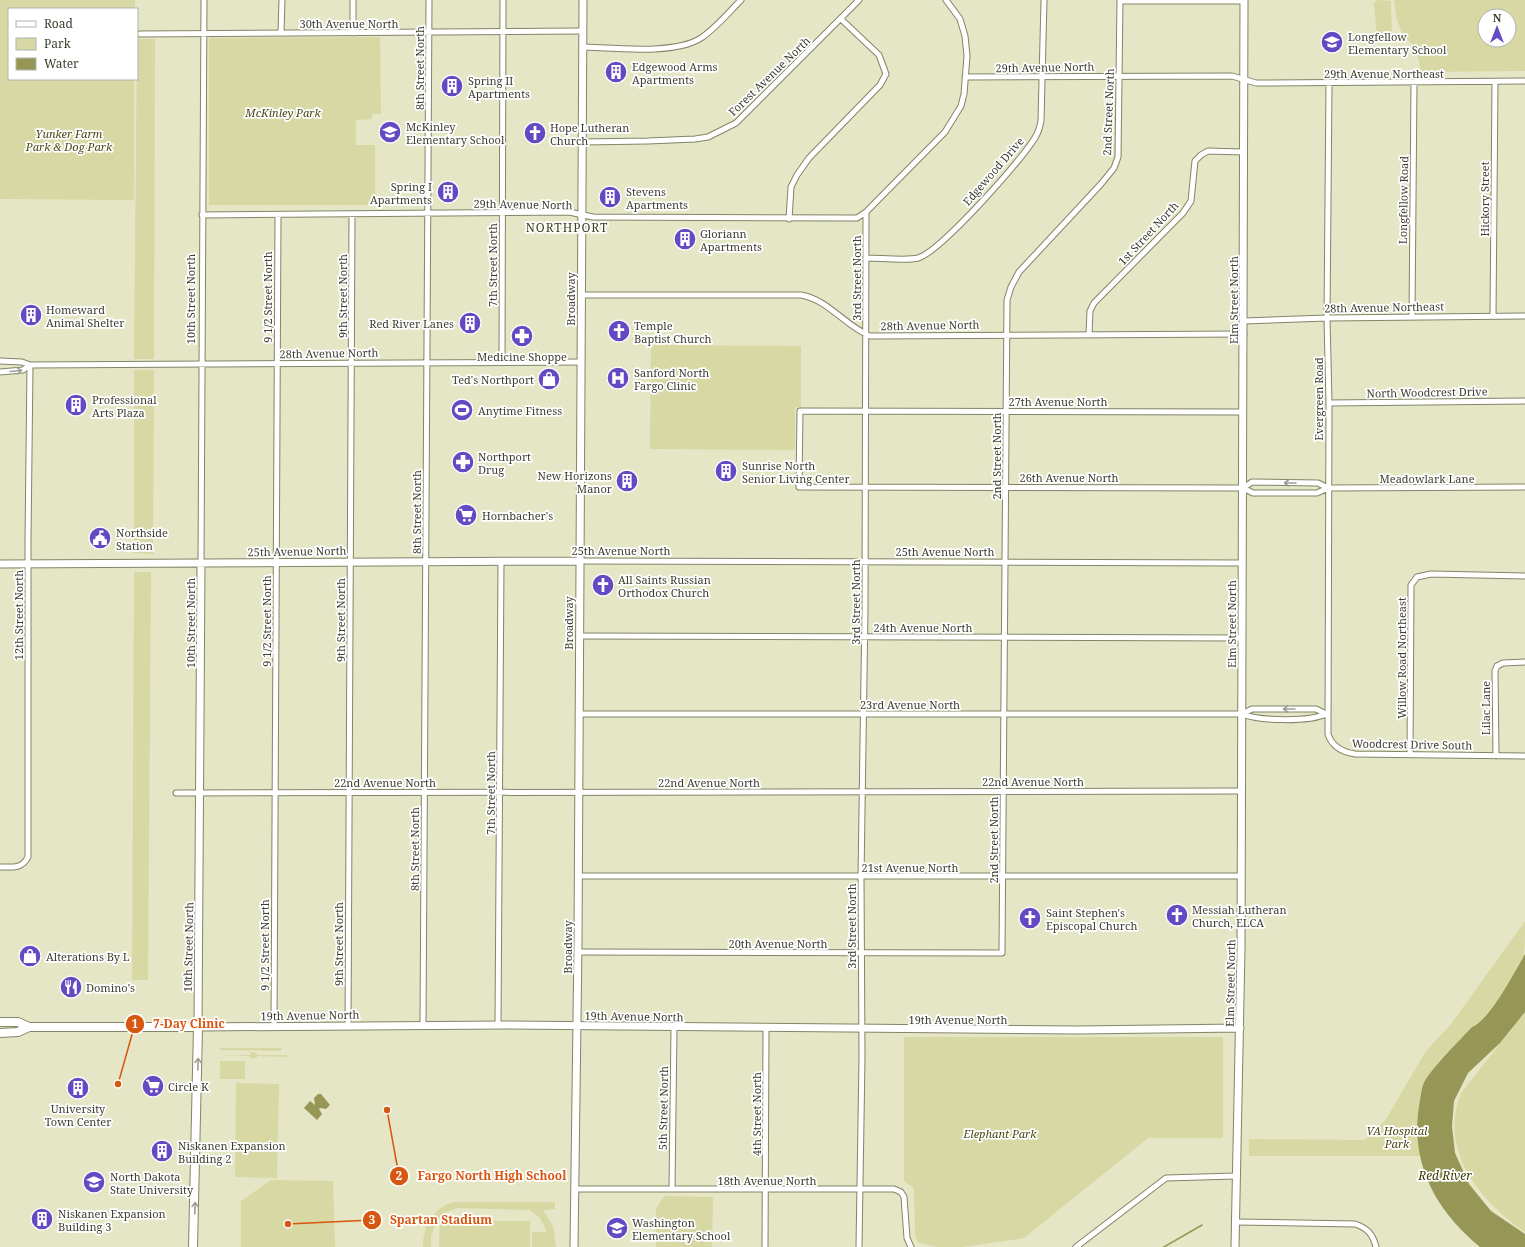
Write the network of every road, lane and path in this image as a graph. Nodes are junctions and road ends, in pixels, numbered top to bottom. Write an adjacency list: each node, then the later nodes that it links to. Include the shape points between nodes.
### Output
1 (204, 0): 20 (street, 10th Street North)
2 (282, 0): 17 (street)
3 (353, 0): 18 (street)
4 (429, 0): 15 (street, 8th Street North)
5 (503, 0): 16 (street, 7th Street North)
6 (583, 0): 14 (street, Broadway)
7 (741, 0): 21 (street, via 714,28 691,43 672,48)
8 (859, 0): 13 (street, Forest Avenue North)
9 (946, 0): 24 (street, via 960,19 965,36)
10 (1044, 0): 23 (street, Edgewood Drive)
11 (1120, 0): 12 (street); 22 (street, 2nd Street North)
12 (1244, 1): 25 (street, Elm Street North)
13 (841, 19): 30 (street, Forest Avenue North, via 736,123 721,131 695,139); 39 (street, via 879,55 886,74 880,86 809,158 797,175 791,187)
14 (582, 31): 16 (street, 30th Avenue North); 21 (street, Broadway)
15 (430, 32): 16 (street, 30th Avenue North); 18 (street, 30th Avenue North); 33 (street, 8th Street North)
16 (503, 32): 34 (street, 7th Street North)
17 (281, 33): 18 (street, 30th Avenue North); 20 (street, 30th Avenue North)
18 (353, 33)
19 (140, 34): 20 (street, 30th Avenue North)
20 (204, 34): 35 (street, 10th Street North)
21 (582, 47): 30 (street, Broadway)
22 (1119, 76): 23 (street, 29th Avenue North); 25 (street, 29th Avenue North, via 1232,76); 48 (street, 2nd Street North, via 1118,157 1114,168 1019,272 1007,300)
23 (1043, 77): 24 (street, 29th Avenue North); 40 (street, Edgewood Drive, via 1041,121 1036,135 1018,161 958,226 918,258)
24 (965, 78): 32 (street, via 961,106 945,132)
25 (1244, 79): 28 (street, 29th Avenue Northeast, via 1256,83); 31 (street, Elm Street North)
26 (1525, 81): 27 (street, 29th Avenue Northeast)
27 (1495, 82): 29 (street, 29th Avenue Northeast); 42 (street, Hickory Street)
28 (1330, 83): 29 (street, 29th Avenue Northeast); 45 (street, Evergreen Road)
29 (1414, 83): 44 (street, Longfellow Road)
30 (582, 142): 38 (street, Broadway)
31 (1244, 152): 46 (street, Elm Street North); 49 (street, 1st Street North, via 1208,151 1201,155 1196,161 1191,201 1183,213 1094,303 1090,311)
32 (866, 212): 39 (street, 29th Avenue North, via 857,218); 40 (street, 3rd Street North)
33 (428, 213): 34 (street, 29th Avenue North); 37 (street, 29th Avenue North); 52 (street, 8th Street North)
34 (502, 213): 38 (street, 29th Avenue North, via 569,212); 53 (street, 7th Street North)
35 (202, 215): 36 (street, 29th Avenue North); 56 (street, 10th Street North)
36 (278, 215): 37 (street, 29th Avenue North); 57 (street, 9 1/2 Street North)
37 (352, 215): 55 (street, 9th Street North)
38 (581, 215): 39 (street, 29th Avenue North); 41 (street, Broadway)
39 (789, 219)
40 (866, 258): 47 (street, 3rd Street North)
41 (581, 295): 47 (street, 28th Avenue North, via 801,295 814,297); 54 (street, Broadway)
42 (1493, 316): 43 (street, 28th Avenue Northeast); 44 (street, 28th Avenue Northeast)
43 (1525, 316)
44 (1412, 317): 45 (street, 28th Avenue Northeast)
45 (1327, 318): 46 (street, 28th Avenue Northeast); 61 (street, Evergreen Road)
46 (1244, 321): 50 (street, Elm Street North)
47 (866, 334): 48 (street, 28th Avenue North); 62 (street, 3rd Street North)
48 (1007, 334): 49 (street, 28th Avenue North); 63 (street, 2nd Street North)
49 (1089, 334): 50 (street, 28th Avenue North)
50 (1244, 334): 64 (street, Elm Street North)
51 (0, 361): 58 (street, 28th Avenue North)
52 (427, 362): 53 (street, 28th Avenue North); 55 (street, 28th Avenue North); 75 (street, 8th Street North)
53 (502, 362): 54 (street, 28th Avenue North)
54 (580, 362): 73 (street, Broadway)
55 (351, 363): 57 (street, 28th Avenue North); 71 (street, 9th Street North)
56 (201, 364): 57 (street, 28th Avenue North); 58 (street, 28th Avenue North); 79 (street, 10th Street North)
57 (277, 364): 74 (street, 9 1/2 Street North)
58 (30, 365): 59 (street, 28th Avenue North, one-way to 58, via 23,370); 78 (street, 12th Street North)
59 (0, 372)
60 (1525, 401): 61 (street, North Woodcrest Drive)
61 (1329, 403): 70 (street, Evergreen Road)
62 (865, 410): 63 (street, 27th Avenue North); 65 (street, 3rd Street North); 66 (street, 27th Avenue North, via 800,411)
63 (1006, 410): 64 (street, 27th Avenue North); 67 (street, 2nd Street North)
64 (1244, 412): 69 (street, Elm Street North)
65 (865, 486): 66 (street, 26th Avenue North); 67 (street, 26th Avenue North); 80 (street, 3rd Street North)
66 (799, 487)
67 (1006, 487): 69 (street, 26th Avenue North); 76 (street, 2nd Street North)
68 (1525, 487): 70 (street, Meadowlark Lane)
69 (1243, 488): 70 (street, Meadowlark Lane, via 1253,493 1317,493); 70 (street, Meadowlark Lane, one-way to 69, via 1318,483 1268,482 1252,482); 77 (street, Elm Street North)
70 (1328, 488): 92 (street, Evergreen Road)
71 (351, 561): 74 (street, 25th Avenue North); 75 (street, 25th Avenue North); 98 (street, 9th Street North)
72 (501, 561): 73 (street, 25th Avenue North); 75 (street, 25th Avenue North); 100 (street, 7th Street North)
73 (580, 561): 80 (street, 25th Avenue North); 83 (street, Broadway)
74 (276, 562): 79 (street, 25th Avenue North); 105 (street, 9 1/2 Street North)
75 (426, 562): 99 (street, 8th Street North)
76 (1006, 562): 77 (street, 25th Avenue North); 80 (street, 25th Avenue North); 85 (street, 2nd Street North)
77 (1242, 562): 86 (street, Elm Street North)
78 (28, 563): 79 (street, 25th Avenue North); 81 (street, 25th Avenue North); 106 (street, 12th Street North, via 28,857 24,864 17,867)
79 (201, 563): 104 (street, 10th Street North)
80 (865, 563): 84 (street, 3rd Street North)
81 (0, 564)
82 (1525, 576): 93 (street, Willow Road Northeast, via 1431,574 1417,576 1411,585)
83 (579, 636): 84 (street, 24th Avenue North); 88 (street, Broadway)
84 (865, 637): 85 (street, 24th Avenue North); 89 (street, 3rd Street North)
85 (1004, 637): 86 (street, 24th Avenue North); 90 (street, 2nd Street North)
86 (1242, 638): 91 (street, Elm Street North)
87 (1525, 662): 94 (street, Lilac Lane, via 1503,662 1495,671)
88 (579, 714): 89 (street, 23rd Avenue North); 101 (street, Broadway)
89 (864, 714): 90 (street, 23rd Avenue North); 96 (street, 3rd Street North)
90 (1005, 714): 91 (street, 23rd Avenue North); 102 (street, 2nd Street North)
91 (1242, 714): 92 (street, via 1252,718 1316,719); 92 (street, one-way to 91, via 1316,709 1252,709); 97 (street, Elm Street North)
92 (1326, 714): 93 (street, Woodcrest Drive South, via 1330,740 1334,746 1345,752)
93 (1410, 754): 94 (street, Woodcrest Drive South)
94 (1496, 756): 95 (street, Woodcrest Drive South)
95 (1525, 756)
96 (862, 791): 101 (street, 22nd Avenue North); 102 (street, 22nd Avenue North); 109 (street, 3rd Street North)
97 (1242, 791): 102 (street, 22nd Avenue North); 108 (street, Elm Street North)
98 (350, 792): 99 (street, 22nd Avenue North); 105 (street, 22nd Avenue North); 117 (street, 9th Street North)
99 (424, 792): 100 (street, 22nd Avenue North); 115 (street, 8th Street North)
100 (500, 792): 101 (street, 22nd Avenue North); 116 (street, 7th Street North)
101 (579, 792): 107 (street, Broadway)
102 (1004, 792): 110 (street, 2nd Street North)
103 (176, 793): 104 (street, 22nd Avenue North)
104 (200, 793): 105 (street, 22nd Avenue North); 120 (street, 10th Street North)
105 (275, 793): 121 (street, 9 1/2 Street North)
106 (0, 867)
107 (578, 876): 109 (street, 21st Avenue North); 111 (street, Broadway)
108 (1241, 876): 110 (street, 21st Avenue North); 124 (street, Elm Street North)
109 (861, 877): 110 (street, 21st Avenue North); 112 (street, 3rd Street North)
110 (1003, 877): 113 (street, 2nd Street North)
111 (578, 952): 112 (street, 20th Avenue North); 118 (street, Broadway)
112 (861, 953): 113 (street, 20th Avenue North); 125 (street, 3rd Street North)
113 (1002, 953)
114 (0, 1022): 119 (main road, 19th Avenue North, via 18,1022)
115 (423, 1025): 116 (street, 19th Avenue North); 117 (street, 19th Avenue North)
116 (498, 1025): 118 (street, 19th Avenue North)
117 (348, 1026): 121 (street, 19th Avenue North)
118 (577, 1026): 122 (street, 19th Avenue North); 128 (street, Broadway)
119 (29, 1027): 120 (main road, 19th Avenue North); 126 (main road, 19th Avenue North, via 18,1032)
120 (198, 1027): 121 (street, 19th Avenue North); 133 (main road, 10th Street North, one-way to 120)
121 (274, 1027)
122 (674, 1028): 123 (street, 19th Avenue North); 129 (street, 5th Street North)
123 (766, 1028): 125 (street, 19th Avenue North); 130 (street, 4th Street North)
124 (1240, 1028): 125 (street, 19th Avenue North); 127 (street, Elm Street North)
125 (862, 1029): 131 (street, 3rd Street North)
126 (0, 1033)
127 (1236, 1176): 132 (street, Elm Street North); 138 (street, via 1166,1178)
128 (575, 1189): 129 (street, 18th Avenue North); 134 (street, Broadway)
129 (672, 1189): 130 (street, 18th Avenue North)
130 (766, 1189): 131 (street, 18th Avenue North); 135 (street, 4th Street North)
131 (860, 1190): 136 (street, 3rd Street North); 137 (street, 18th Avenue North, via 894,1189 901,1192 904,1197 907,1238)
132 (1235, 1222): 139 (street, Elm Street North); 140 (street, via 1354,1224 1364,1227 1370,1233)
133 (193, 1247)
134 (574, 1247)
135 (766, 1247)
136 (859, 1247)
137 (911, 1247)
138 (1076, 1247)
139 (1235, 1247)
140 (1376, 1247)

